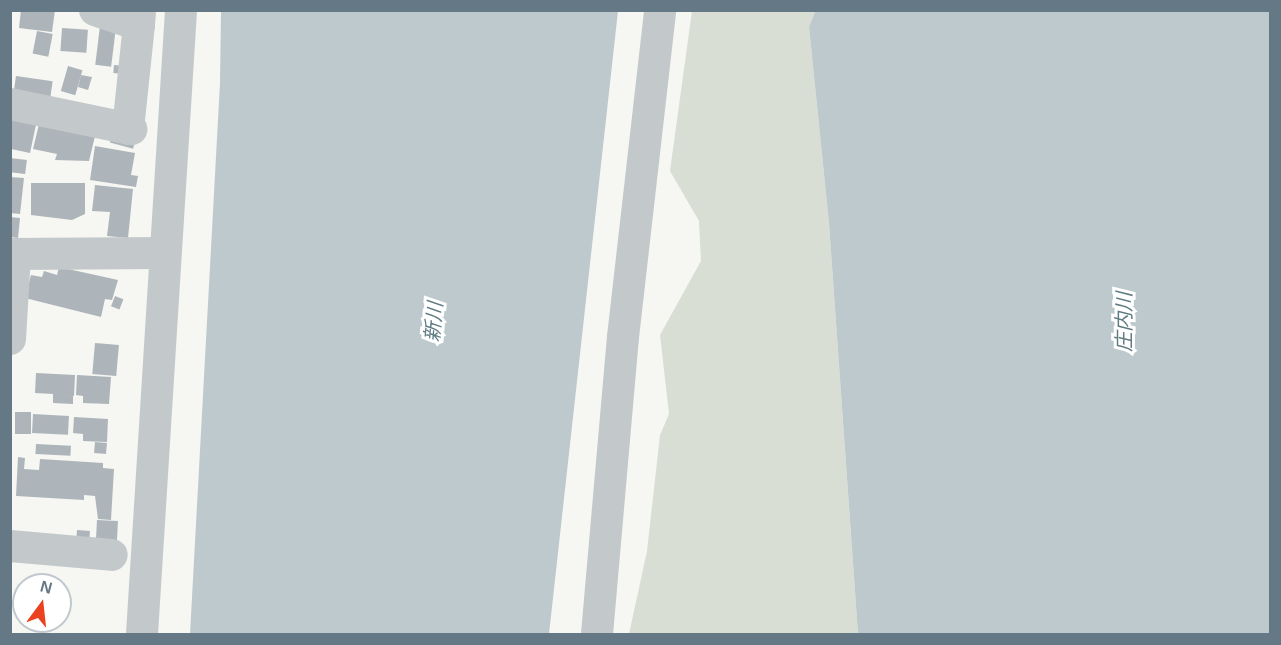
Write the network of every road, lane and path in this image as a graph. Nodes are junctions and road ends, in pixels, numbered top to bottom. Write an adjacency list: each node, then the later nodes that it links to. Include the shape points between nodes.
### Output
1 (96, 10): 4 (street)
2 (181, 10): 6 (street)
3 (660, 10): 12 (street, via 623,337)
4 (139, 18): 5 (street, via 130,129)
5 (10, 104)
6 (164, 253): 7 (street); 11 (street)
7 (13, 254): 8 (street)
8 (10, 339)
9 (10, 546): 10 (street)
10 (112, 555)
11 (142, 634)
12 (597, 634)

